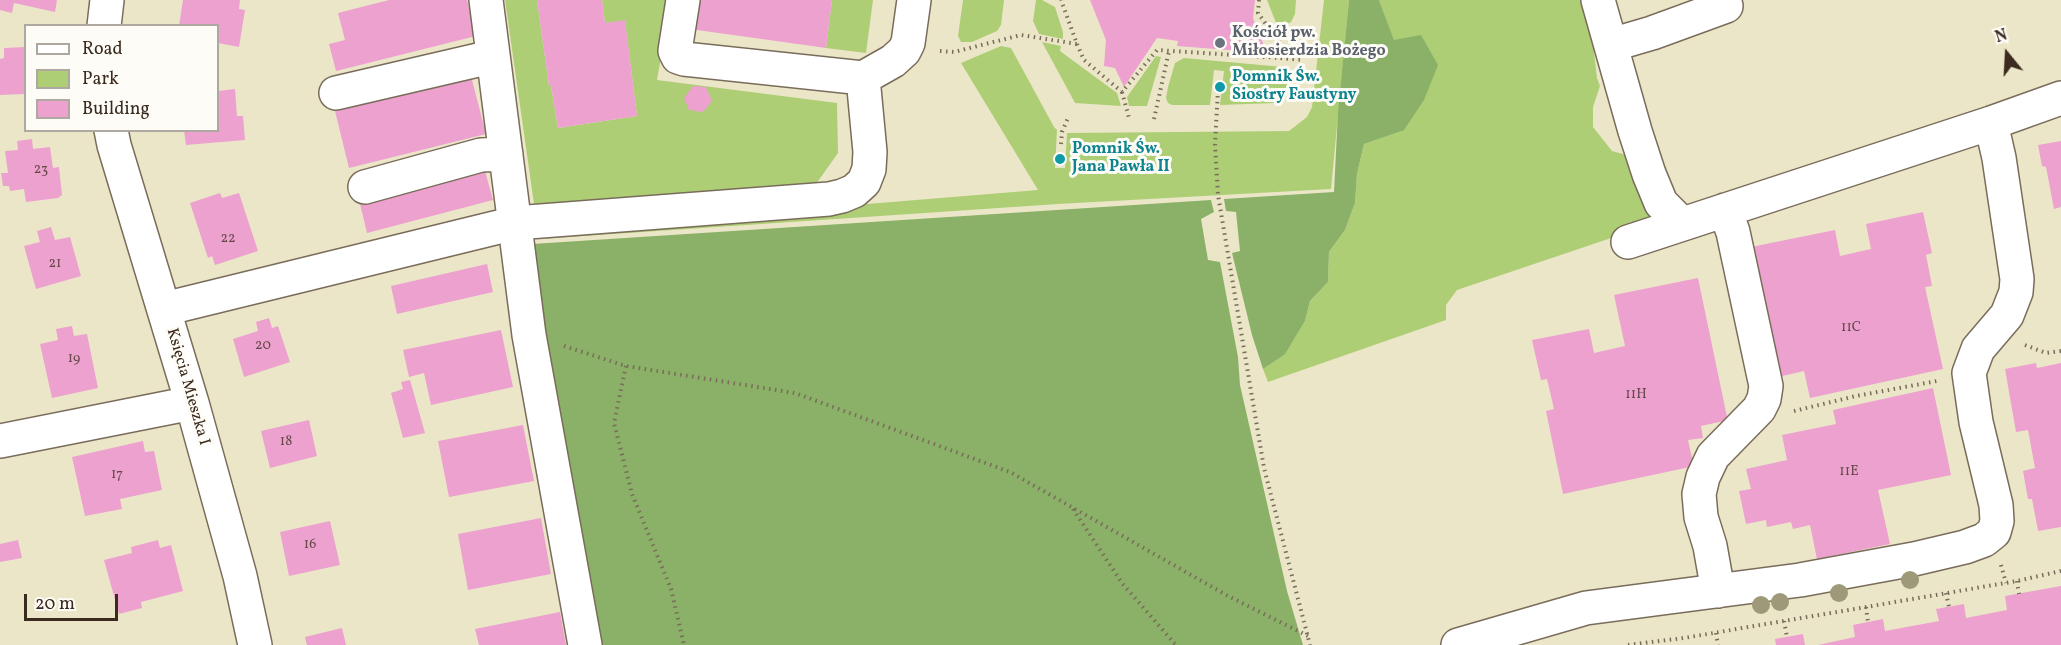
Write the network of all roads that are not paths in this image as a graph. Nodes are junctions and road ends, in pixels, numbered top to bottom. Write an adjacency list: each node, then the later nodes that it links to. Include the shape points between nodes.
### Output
1 (107, 0): 7 (street)
2 (486, 0): 9 (street)
3 (683, 0): 10 (street, via 675,51 678,57)
4 (914, 0): 10 (street, via 904,51)
5 (1598, 0): 8 (street)
6 (1735, 4): 8 (street)
7 (104, 24)
8 (1611, 45): 19 (street, via 1649,174 1661,202)
9 (493, 60): 11 (street, via 478,60); 15 (street)
10 (864, 78): 18 (street, via 869,169 864,182 848,194 829,199)
11 (336, 93)
12 (2061, 98): 13 (street)
13 (1991, 123): 17 (street); 24 (street, via 2017,279 2007,315 1978,349 1969,373 1996,505 1994,532 1965,547 1914,559)
14 (111, 132): 21 (street, Księcia Mieszka I)
15 (506, 154): 16 (street, via 481,155); 18 (street)
16 (365, 187)
17 (1725, 210): 19 (street); 24 (street, via 1766,386 1759,409 1713,456 1699,494)
18 (514, 223): 21 (street); 26 (street, via 529,335)
19 (1682, 224): 20 (street)
20 (1628, 242)
21 (164, 309): 22 (street, Księcia Mieszka I)
22 (192, 403): 23 (street); 25 (street, Księcia Mieszka I)
23 (0, 441)
24 (1718, 591): 27 (street, via 1586,608)
25 (255, 645)
26 (585, 645)
27 (1458, 645)

